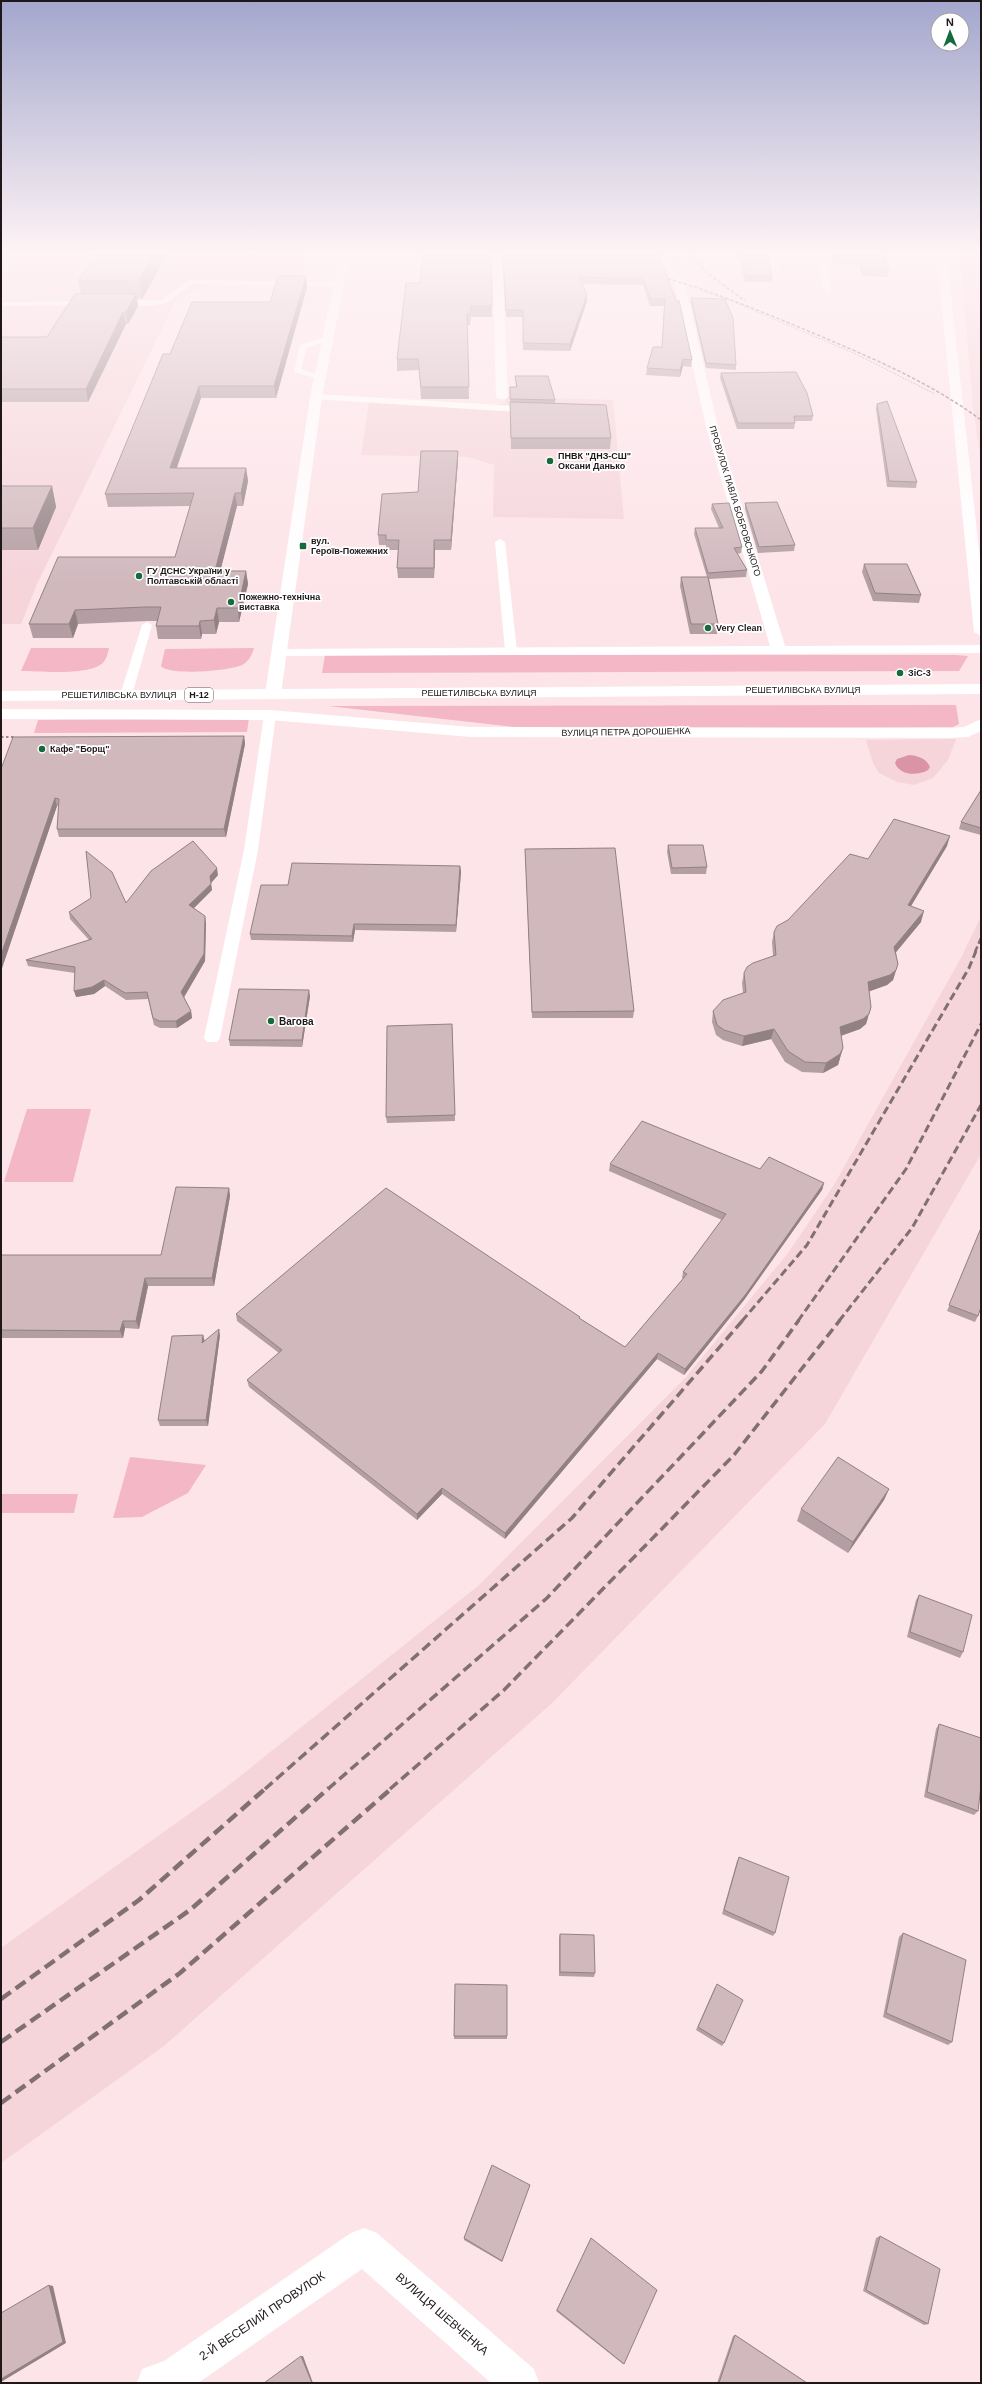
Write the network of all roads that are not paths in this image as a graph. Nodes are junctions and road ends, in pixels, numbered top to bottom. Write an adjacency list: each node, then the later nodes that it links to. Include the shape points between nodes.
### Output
1 (298, 364): 6 (lane, via 297,370)
2 (322, 364): 6 (street)
3 (501, 364): 8 (street)
4 (698, 364): 14 (street, ПРОВУЛОК ПАВЛА БОБРОВСЬКОГО, via 712,427)
5 (954, 364): 12 (street)
6 (319, 378): 7 (street)
7 (316, 397): 9 (lane); 16 (street)
8 (502, 397)
9 (545, 410)
10 (500, 542): 15 (lane)
11 (147, 625): 19 (lane)
12 (981, 632)
13 (981, 648): 14 (street)
14 (779, 650): 15 (street)
15 (511, 651): 16 (street)
16 (279, 653): 18 (street)
17 (981, 689): 18 (street, РЕШЕТИЛІВСЬКА ВУЛИЦЯ)
18 (273, 694): 19 (street, РЕШЕТИЛІВСЬКА ВУЛИЦЯ / Н-12); 22 (street)
19 (126, 695): 20 (street, РЕШЕТИЛІВСЬКА ВУЛИЦЯ / Н-12)
20 (1, 696)
21 (1, 714): 22 (street, ВУЛИЦЯ ПЕТРА ДОРОШЕНКА)
22 (270, 715): 23 (street, ВУЛИЦЯ ПЕТРА ДОРОШЕНКА, via 456,731 534,733 949,733 968,732); 24 (lane, via 251,850)
23 (981, 724)
24 (212, 1038)
25 (364, 2246): 26 (street, 2-Й ВЕСЕЛИЙ ПРОВУЛОК, via 175,2376); 27 (street, ВУЛИЦЯ ШЕВЧЕНКА)
26 (156, 2383)
27 (520, 2383)

